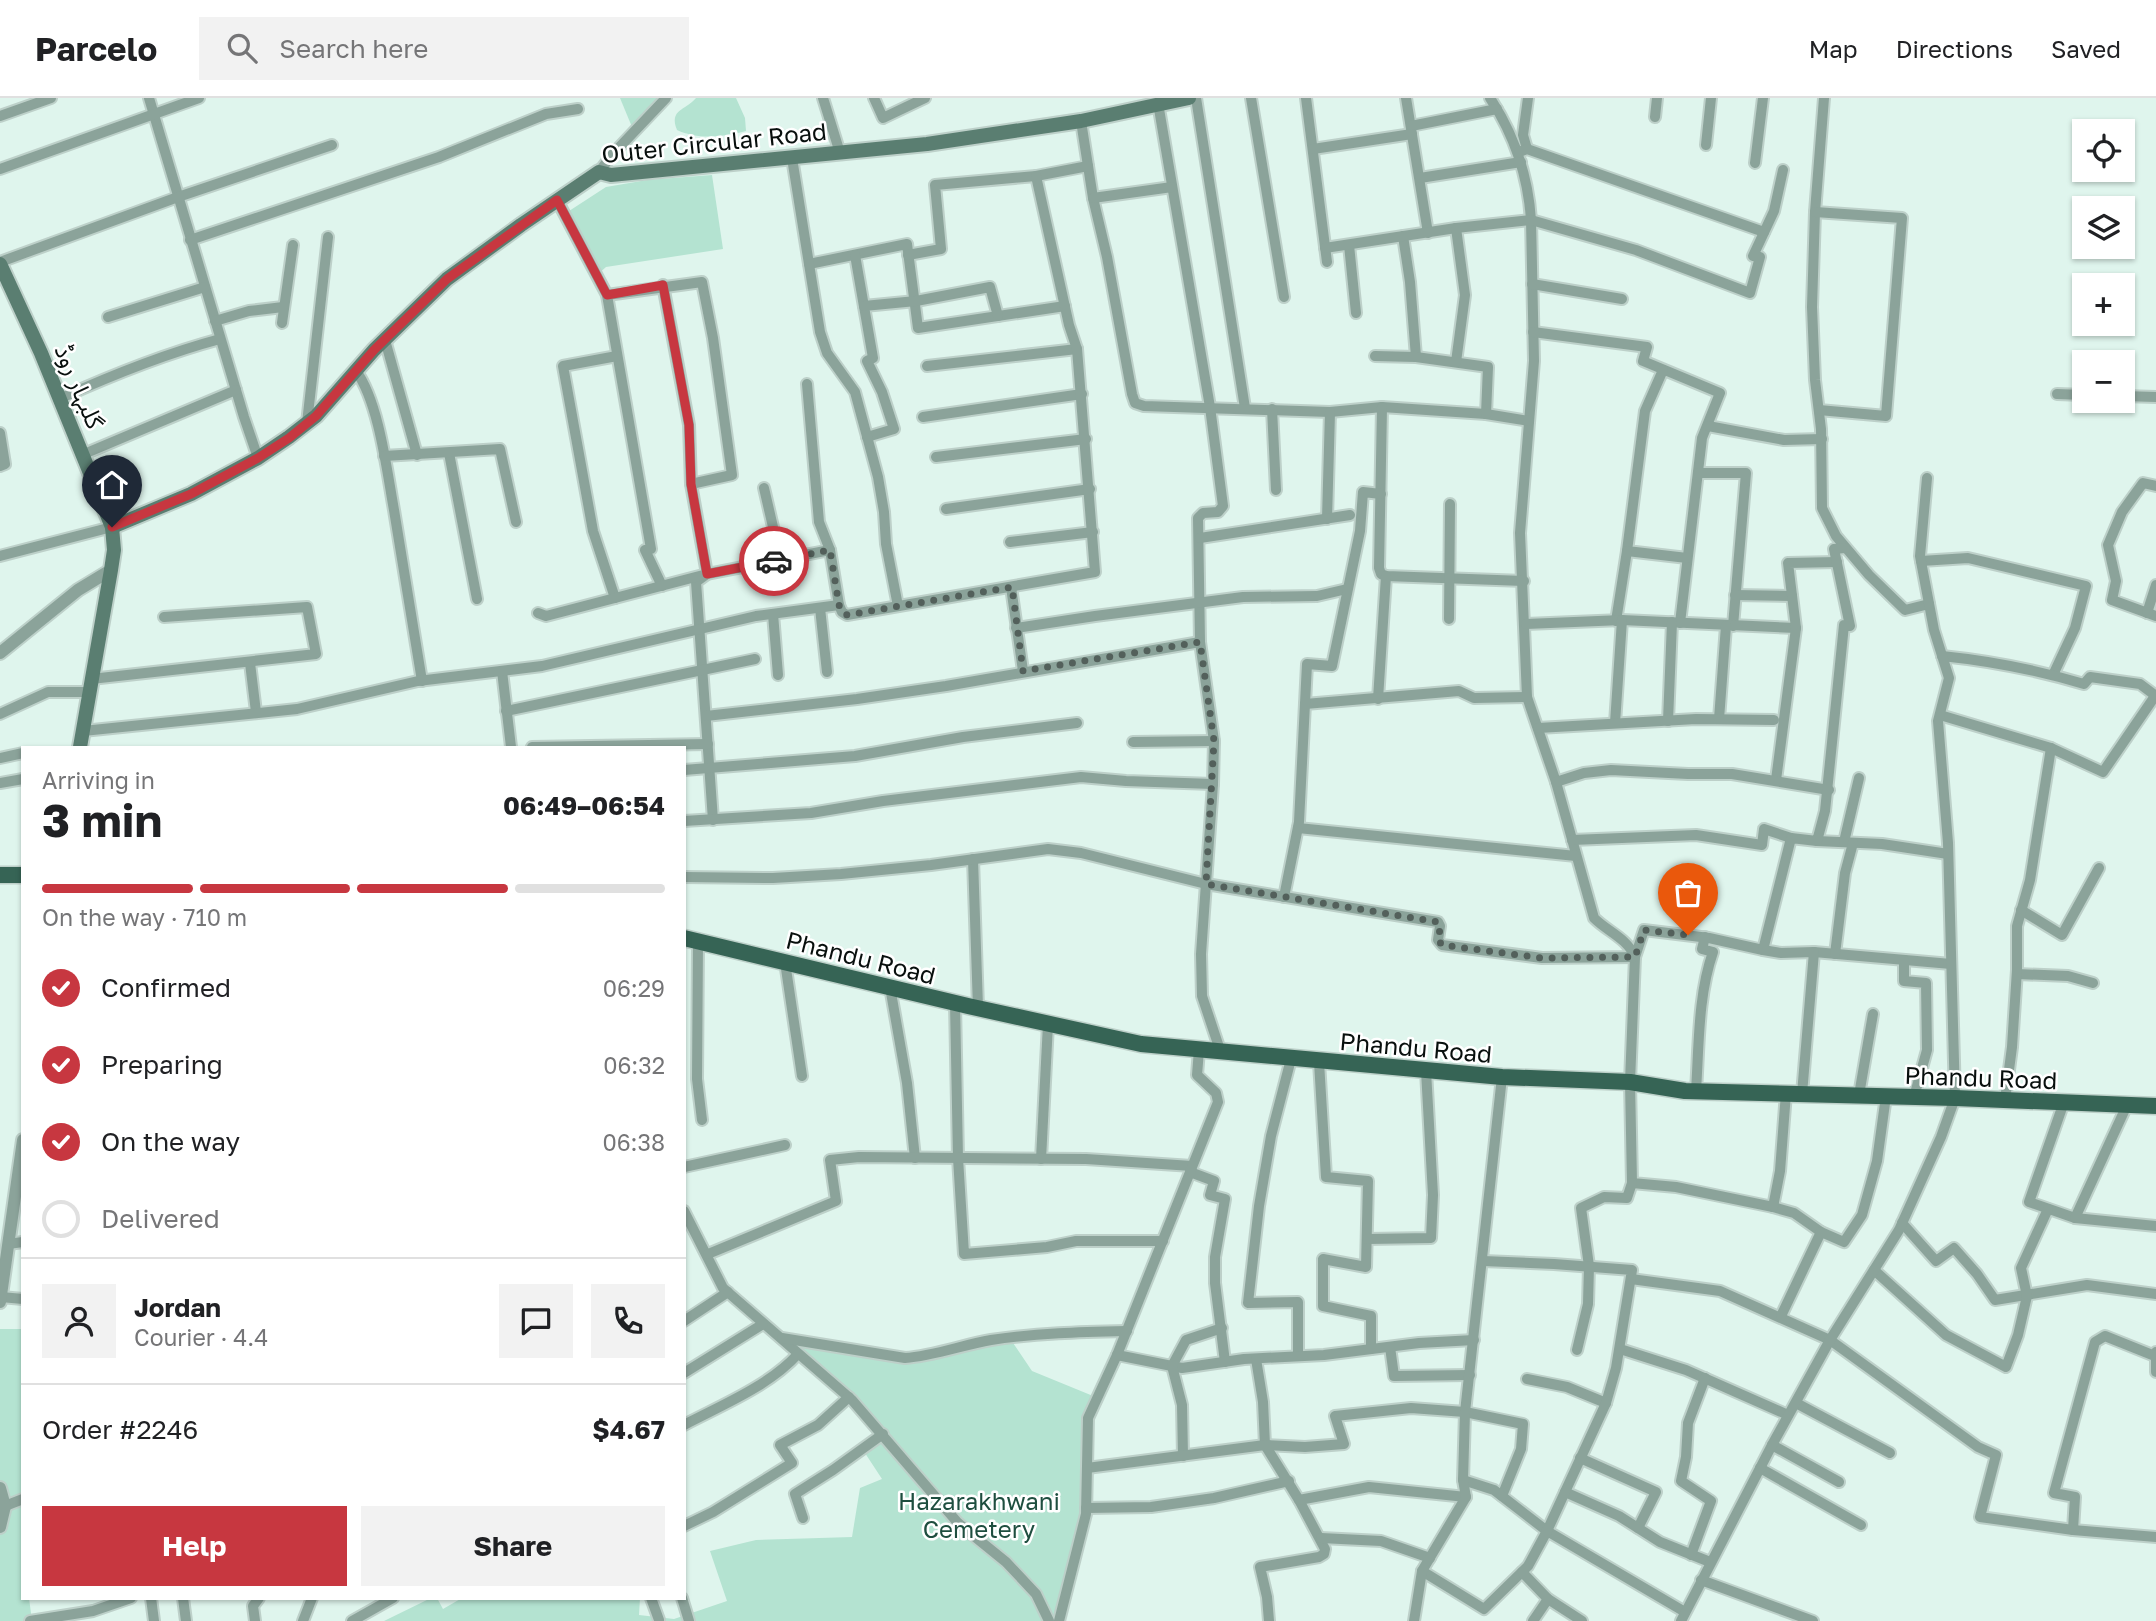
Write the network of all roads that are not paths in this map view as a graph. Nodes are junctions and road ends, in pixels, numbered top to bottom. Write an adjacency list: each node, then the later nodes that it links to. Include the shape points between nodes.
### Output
1 (51, 98): 23 (street)
2 (149, 98): 22 (street)
3 (199, 98): 22 (street)
4 (666, 98): 37 (street)
5 (823, 98): 30 (street)
6 (874, 98): 7 (street, via 883,118)
7 (925, 98)
8 (1189, 98): 19 (main road, Outer Circular Road)
9 (1196, 98): 96 (street)
10 (1251, 98): 64 (street)
11 (1306, 98): 29 (street)
12 (1406, 98): 26 (street)
13 (1490, 98): 21 (street)
14 (1528, 98): 31 (street)
15 (1657, 98): 24 (street)
16 (1711, 98): 28 (street)
17 (1763, 98): 33 (street)
18 (1824, 98): 44 (street)
19 (1158, 103): 25 (main road, Outer Circular Road); 40 (street)
20 (578, 109): 51 (street, via 545,114 439,156)
21 (1497, 109): 26 (street); 31 (street)
22 (154, 114): 35 (street); 41 (street)
23 (0, 116)
24 (1655, 117)
25 (1081, 121): 30 (main road, Outer Circular Road); 34 (street)
26 (1412, 130): 29 (street); 39 (street)
27 (332, 145): 41 (street)
28 (1706, 145)
29 (1313, 149): 54 (street)
30 (840, 153): 32 (main road, Outer Circular Road)
31 (1522, 154): 39 (street); 45 (street); 47 (street)
32 (792, 158): 37 (main road, Outer Circular Road, via 611,175); 59 (street)
33 (1755, 163)
34 (1088, 166): 38 (street); 42 (street)
35 (0, 169)
36 (1783, 170): 47 (street)
37 (600, 172): 43 (main road, Outer Circular Road)
38 (1036, 176): 56 (street, via 935,185 942,249); 68 (street)
39 (1420, 178): 48 (street)
40 (1172, 187): 42 (street); 94 (street)
41 (178, 197): 51 (street); 58 (street)
42 (1093, 198): 94 (street, via 1135,403)
43 (557, 200): 63 (street); 77 (main road, Outer Circular Road, via 447,279)
44 (1815, 212): 98 (street, via 1812,307); 98 (street, via 1902,218 1886,416)
45 (1531, 220): 46 (street); 47 (street, via 1636,250 1749,293 1760,257 1753,256); 60 (street)
46 (1456, 228): 48 (street); 82 (street, via 1465,295)
47 (1764, 232)
48 (1428, 233): 49 (street)
49 (1402, 236): 53 (street); 81 (street)
50 (328, 237): 103 (street)
51 (190, 240): 62 (street)
52 (293, 245): 69 (street)
53 (1349, 245): 54 (street); 70 (street)
54 (1325, 248): 57 (street)
55 (855, 255): 56 (street, via 907,244); 59 (street); 67 (street)
56 (908, 255): 66 (street)
57 (1327, 262)
58 (0, 263): 93 (main road, گلبہار روڈ)
59 (809, 264): 106 (street, via 827,353 855,392)
60 (1532, 284): 65 (street); 75 (street)
61 (663, 285): 63 (street); 118 (street, via 689,425); 118 (street, via 702,282 713,338 732,475)
62 (205, 287): 72 (street); 73 (street)
63 (607, 295): 79 (street)
64 (1284, 297)
65 (1622, 299)
66 (914, 301): 67 (street); 71 (street, via 990,287); 71 (street, via 918,328)
67 (864, 306): 106 (street, via 873,358 867,361 894,429)
68 (1065, 306): 71 (street); 78 (street)
69 (283, 307): 73 (street, via 249,310); 74 (street)
70 (1356, 313)
71 (998, 316)
72 (108, 317)
73 (215, 321): 76 (street)
74 (282, 323)
75 (1533, 332): 85 (street, via 1647,347 1643,361); 102 (street)
76 (220, 339): 87 (street); 93 (street, via 157,358)
77 (385, 340): 84 (main road, Outer Circular Road); 111 (street)
78 (1077, 349): 83 (street); 88 (street)
79 (617, 356): 147 (street, via 651,548 645,550); 152 (street, via 563,366 593,531)
80 (1375, 356): 81 (street)
81 (1416, 357): 82 (street)
82 (1455, 362): 100 (street, via 1488,367)
83 (927, 366)
84 (356, 370): 103 (main road, Outer Circular Road); 112 (street, via 363,380)
85 (1663, 370): 104 (street, via 1720,393); 135 (street, via 1645,411)
86 (807, 384): 134 (street, via 819,522)
87 (236, 390): 110 (street); 114 (street)
88 (1082, 394): 101 (street); 107 (street)
89 (2057, 394): 90 (street)
90 (2072, 395)
91 (2135, 396): 92 (street)
92 (2156, 397)
93 (60, 399): 110 (main road, گلبہار روڈ)
94 (1210, 407): 96 (street); 131 (street, via 1223,506 1219,512 1199,516)
95 (1382, 407): 99 (street); 100 (street); 123 (street)
96 (1245, 408): 97 (street)
97 (1272, 409): 99 (street); 122 (street)
98 (1819, 410): 108 (street)
99 (1329, 412): 127 (street)
100 (1486, 414): 102 (street)
101 (923, 417)
102 (1529, 421): 145 (street, via 1520,533)
103 (307, 423): 114 (main road, Outer Circular Road)
104 (1708, 425): 108 (street, via 1784,440); 116 (street)
105 (0, 433): 115 (street, via 5,464)
106 (867, 437): 157 (street, via 878,477)
107 (1086, 439): 113 (street); 121 (street)
108 (1822, 439): 133 (street, via 1822,508)
109 (449, 453): 111 (street); 128 (street, via 500,449); 153 (street)
110 (84, 454): 129 (main road, گلبہار روڈ)
111 (417, 455): 112 (street)
112 (384, 456): 182 (street)
113 (936, 457)
114 (258, 458): 129 (main road, Outer Circular Road, via 191,494)
115 (0, 466)
116 (1698, 473): 137 (street); 150 (street, via 1746,473)
117 (1927, 478): 139 (street)
118 (691, 484): 142 (street)
119 (2156, 486): 161 (street, via 2143,483 2122,512 2108,545 2116,580 2112,600)
120 (764, 488): 138 (street)
121 (1090, 489): 125 (street); 130 (street)
122 (1276, 491)
123 (1381, 494): 143 (street, via 1379,568); 149 (street, via 1363,492)
124 (1450, 504): 144 (street)
125 (946, 509)
126 (1350, 515): 127 (street)
127 (1327, 519): 131 (street)
128 (516, 522)
129 (112, 527): 136 (street); 141 (main road)
130 (1093, 532): 132 (street); 148 (street, via 1095,572)
131 (1200, 538): 154 (street)
132 (1010, 541)
133 (1845, 548): 140 (street, via 1834,549); 155 (street, via 1905,610)
134 (830, 550): 138 (street); 156 (street)
135 (1627, 551): 137 (street); 164 (street)
136 (0, 556)
137 (1686, 558): 165 (street)
138 (778, 560): 142 (street)
139 (1921, 561): 155 (street); 181 (street, via 1968,558 2087,586 2075,628)
140 (1837, 562): 151 (street, via 1788,563); 217 (street, via 1850,626 1844,625)
141 (111, 570): 172 (street, via 78,590); 183 (main road)
142 (707, 574): 147 (street); 168 (street, via 696,582)
143 (1387, 576): 144 (street); 186 (street)
144 (1450, 580): 145 (street); 163 (street)
145 (1524, 581): 166 (street)
146 (2156, 585): 161 (street)
147 (662, 586): 152 (street)
148 (1012, 587): 157 (street); 169 (street)
149 (1347, 589): 154 (street, via 1317,596 1244,597); 187 (street, via 1332,666 1307,664)
150 (1735, 595): 151 (street); 167 (street)
151 (1792, 596): 170 (street)
152 (615, 598): 159 (street, via 546,616)
153 (477, 599)
154 (1200, 604): 169 (street); 171 (street)
155 (1929, 604): 173 (street)
156 (839, 605): 157 (street, via 847,615); 158 (street)
157 (898, 606)
158 (820, 608): 160 (street); 179 (street)
159 (538, 613)
160 (773, 614): 168 (street); 180 (street)
161 (2151, 614)
162 (164, 617): 175 (street, via 307,607 316,654)
163 (1449, 619)
164 (1619, 621): 165 (street); 166 (street); 197 (street)
165 (1676, 623): 167 (street); 195 (street)
166 (1526, 624): 185 (street)
167 (1730, 626): 170 (street); 193 (street)
168 (700, 628): 176 (street); 177 (street, via 542,666)
169 (1016, 628): 178 (street)
170 (1796, 628): 213 (street)
171 (1200, 642): 178 (street); 200 (street)
172 (0, 653)
173 (1942, 656): 181 (street); 191 (street, via 1949,678)
174 (755, 659): 176 (street)
175 (250, 663): 183 (street); 189 (street)
176 (703, 670): 188 (street); 192 (street)
177 (502, 671): 182 (street); 188 (street)
178 (1023, 671): 192 (street, via 870,697)
179 (827, 672)
180 (778, 675)
181 (2053, 675): 184 (street, via 2084,684 2090,677 2140,684)
182 (422, 681): 189 (street, via 297,709)
183 (90, 686): 190 (street, via 48,692); 199 (main road)
184 (2156, 696): 206 (street, via 2103,772)
185 (1527, 697): 186 (street, via 1474,698 1459,691); 198 (street)
186 (1378, 699): 187 (street)
187 (1305, 704): 220 (street)
188 (506, 710): 204 (street)
189 (256, 712): 199 (street)
190 (0, 714)
191 (1940, 715): 206 (street); 225 (street)
192 (706, 716): 202 (street)
193 (1719, 719): 194 (street); 195 (street)
194 (1774, 720)
195 (1668, 721): 197 (street)
196 (1077, 723): 209 (street, via 855,756)
197 (1615, 723): 198 (street)
198 (1538, 728): 214 (street)
199 (83, 731): 203 (main road)
200 (1214, 741): 201 (street); 216 (street)
201 (1133, 742)
202 (708, 744): 205 (street); 209 (street)
203 (80, 746)
204 (511, 746)
205 (604, 746)
206 (2051, 748): 234 (street)
207 (21, 753): 208 (street)
208 (0, 758)
209 (710, 767): 210 (street); 218 (street)
210 (686, 770)
211 (1859, 778): 224 (street)
212 (21, 779): 215 (street)
213 (1776, 780): 214 (street, via 1611,770); 217 (street)
214 (1556, 782): 222 (street)
215 (0, 783)
216 (1213, 784): 218 (street, via 1082,777 811,813); 232 (street)
217 (1829, 790): 223 (street)
218 (713, 820): 219 (street)
219 (686, 821)
220 (1298, 828): 226 (street); 233 (street)
221 (1791, 838): 222 (street, via 1764,828 1762,845 1696,835); 223 (street); 237 (street)
222 (1572, 840): 226 (street)
223 (1817, 841): 224 (street)
224 (1849, 843): 225 (street); 239 (street)
225 (1948, 854): 243 (street)
226 (1577, 856): 240 (street, via 1594,918 1626,941)
227 (972, 859): 231 (street, via 841,874); 232 (street, via 1059,850); 248 (street)
228 (2099, 868): 234 (street, via 2062,935)
229 (0, 875): 230 (main road)
230 (21, 875)
231 (686, 877)
232 (1206, 884): 233 (street); 252 (street, via 1202,996)
233 (1284, 897): 240 (street, via 1438,922 1442,945 1542,958)
234 (2021, 910): 244 (street)
235 (1705, 937): 237 (street); 240 (street, via 1644,930); 259 (street, via 1702,949 1713,951 1704,990)
236 (691, 939): 242 (main road, Phandu Road); 269 (street)
237 (1763, 950): 238 (street)
238 (1814, 952): 239 (street); 260 (street)
239 (1835, 954): 241 (street)
240 (1635, 957): 258 (street)
241 (1904, 960): 243 (street); 263 (street, via 1904,981 1926,983 1927,1050)
242 (785, 962): 246 (main road, Phandu Road); 256 (street)
243 (1951, 964): 264 (street)
244 (2017, 974): 245 (street, via 2068,976); 265 (street)
245 (2093, 983)
246 (890, 987): 247 (main road, Phandu Road); 272 (street)
247 (955, 1003): 248 (main road, Phandu Road); 273 (street)
248 (978, 1008): 250 (main road, Phandu Road)
249 (1873, 1014): 261 (street)
250 (1048, 1024): 251 (main road, Phandu Road, via 1141,1044); 274 (street)
251 (1199, 1050): 252 (main road, Phandu Road); 276 (street, via 1197,1074 1216,1093 1218,1102)
252 (1221, 1053): 253 (main road, Phandu Road)
253 (1291, 1059): 254 (main road, Phandu Road); 315 (street, via 1269,1147 1248,1303 1298,1302)
254 (1319, 1062): 255 (main road, Phandu Road); 285 (street, via 1326,1177 1368,1181)
255 (1426, 1070): 257 (main road, Phandu Road); 285 (street, via 1431,1238)
256 (802, 1076)
257 (1503, 1077): 258 (main road, Phandu Road); 290 (street)
258 (1630, 1082): 259 (main road, Phandu Road); 277 (street)
259 (1696, 1091): 260 (main road, Phandu Road)
260 (1794, 1094): 261 (main road, Phandu Road); 278 (street)
261 (1859, 1095): 262 (main road, Phandu Road)
262 (1886, 1096): 263 (main road, Phandu Road); 284 (street, via 1863,1215 1844,1241)
263 (1914, 1097): 264 (main road, Phandu Road)
264 (1955, 1098): 265 (main road, Phandu Road); 282 (street)
265 (2005, 1100): 266 (main road, Phandu Road)
266 (2064, 1102): 267 (main road, Phandu Road); 279 (street, via 2029,1202)
267 (2127, 1105): 268 (main road, Phandu Road); 281 (street)
268 (2156, 1107)
269 (702, 1120)
270 (785, 1144): 275 (street)
271 (21, 1156): 288 (street)
272 (915, 1158): 273 (street); 289 (street, via 830,1160 836,1200)
273 (958, 1158): 274 (street); 286 (street, via 964,1254 1076,1241)
274 (1041, 1159): 276 (street)
275 (686, 1167)
276 (1191, 1169): 286 (street); 303 (street, via 1214,1181 1210,1195 1225,1199 1215,1257)
277 (1632, 1183): 278 (street); 291 (street, via 1627,1198 1604,1197 1581,1208)
278 (1773, 1207): 284 (street, via 1794,1213)
279 (2048, 1209): 281 (street); 296 (street, via 2021,1268)
280 (686, 1215): 289 (street)
281 (2075, 1218): 283 (street)
282 (1902, 1223): 292 (street); 296 (street, via 1936,1261 1954,1248 1995,1300)
283 (2156, 1226)
284 (1821, 1232): 300 (street)
285 (1367, 1239): 309 (street, via 1366,1267 1323,1259 1323,1306 1371,1316)
286 (1163, 1241): 304 (street)
287 (21, 1242): 288 (street)
288 (8, 1244): 297 (street)
289 (708, 1254): 294 (street)
290 (1483, 1261): 291 (street); 306 (street)
291 (1589, 1266): 293 (street, via 1632,1270); 311 (street, via 1588,1304)
292 (1874, 1270): 296 (street, via 1946,1335 2006,1367); 307 (street)
293 (1631, 1279): 300 (street, via 1720,1291); 310 (street)
294 (728, 1292): 301 (street); 302 (street)
295 (2156, 1294): 296 (street, via 2087,1285)
296 (2026, 1296)
297 (1, 1297): 298 (street); 299 (street)
298 (21, 1299)
299 (0, 1302)
300 (1781, 1317): 307 (street)
301 (686, 1320)
302 (763, 1324): 305 (street); 319 (street)
303 (1222, 1328): 317 (street); 318 (street, via 1186,1340)
304 (1127, 1331): 305 (street, via 1034,1333 905,1358); 314 (street)
305 (779, 1338): 312 (street)
306 (1474, 1340): 308 (street); 321 (street)
307 (1830, 1340): 326 (street); 354 (street, via 1978,1447 1996,1455 1980,1517)
308 (1390, 1346): 309 (street); 321 (street, via 1394,1377)
309 (1371, 1349): 315 (street)
310 (1620, 1349): 322 (street); 325 (street)
311 (1577, 1350)
312 (798, 1353): 324 (street); 329 (street, via 786,1367)
313 (2155, 1354): 320 (street); 354 (street, via 2105,1336 2095,1342 2054,1493 2076,1497)
314 (1117, 1355): 318 (street); 336 (street, via 1088,1418)
315 (1298, 1356): 316 (street)
316 (1256, 1359): 317 (street); 331 (street)
317 (1225, 1362): 318 (street)
318 (1172, 1366): 334 (street, via 1182,1405)
319 (686, 1372)
320 (2156, 1372)
321 (1470, 1375): 327 (street)
322 (1705, 1378): 328 (street); 358 (street, via 1688,1423 1681,1480 1712,1502)
323 (1527, 1379): 325 (street, via 1567,1387)
324 (849, 1397): 330 (street); 350 (street, via 818,1425 780,1445 792,1463)
325 (1606, 1403): 335 (street)
326 (1796, 1403): 328 (street); 333 (street)
327 (1465, 1412): 331 (street, via 1411,1408 1335,1416 1344,1444); 338 (street); 343 (street, via 1523,1424 1521,1449)
328 (1788, 1415): 332 (street)
329 (686, 1424)
330 (883, 1434): 349 (street, via 795,1494); 382 (street, via 958,1523 1036,1594)
331 (1265, 1445): 334 (street); 339 (street)
332 (1772, 1445): 337 (street); 340 (street)
333 (1891, 1453)
334 (1184, 1456): 336 (street)
335 (1580, 1458): 342 (street); 353 (street, via 1656,1492)
336 (1087, 1468): 348 (street)
337 (1760, 1468): 351 (street); 360 (street)
338 (1463, 1480): 343 (street); 344 (street)
339 (1289, 1481): 345 (street); 348 (street, via 1151,1507)
340 (1839, 1482)
341 (0, 1488): 347 (street)
342 (1565, 1492): 353 (street); 355 (street)
343 (1502, 1496): 355 (street)
344 (1466, 1497): 345 (street, via 1369,1487); 359 (street)
345 (1299, 1500): 357 (street)
346 (21, 1501): 347 (street)
347 (5, 1506): 352 (street)
348 (1086, 1508): 383 (street)
349 (803, 1518)
350 (686, 1525)
351 (1861, 1525)
352 (0, 1527)
353 (1638, 1528): 358 (street)
354 (2073, 1530): 356 (street)
355 (1547, 1531): 362 (street); 373 (street)
356 (2156, 1537)
357 (1321, 1538): 359 (street, via 1381,1541); 384 (street, via 1325,1549 1319,1557 1260,1567)
358 (1690, 1555): 360 (street)
359 (1430, 1558): 361 (street)
360 (1710, 1562): 363 (street)
361 (1422, 1571): 362 (street, via 1483,1609); 385 (street)
362 (1522, 1572): 364 (street)
363 (1701, 1580): 373 (street); 388 (street)
364 (1548, 1599): 386 (street); 387 (street)
365 (125, 1600): 375 (street, via 93,1611)
366 (151, 1600): 376 (street)
367 (183, 1600): 377 (street)
368 (258, 1600): 378 (street, via 253,1606)
369 (311, 1600): 379 (street)
370 (389, 1600): 380 (street)
371 (652, 1600): 374 (street)
372 (683, 1600): 381 (street)
373 (1683, 1616)
374 (659, 1620)
375 (30, 1621)
376 (154, 1621)
377 (187, 1621)
378 (256, 1621)
379 (303, 1621)
380 (352, 1621)
381 (689, 1621)
382 (1049, 1621)
383 (1059, 1621)
384 (1269, 1621)
385 (1414, 1621)
386 (1532, 1621)
387 (1582, 1621)
388 (1813, 1621)

